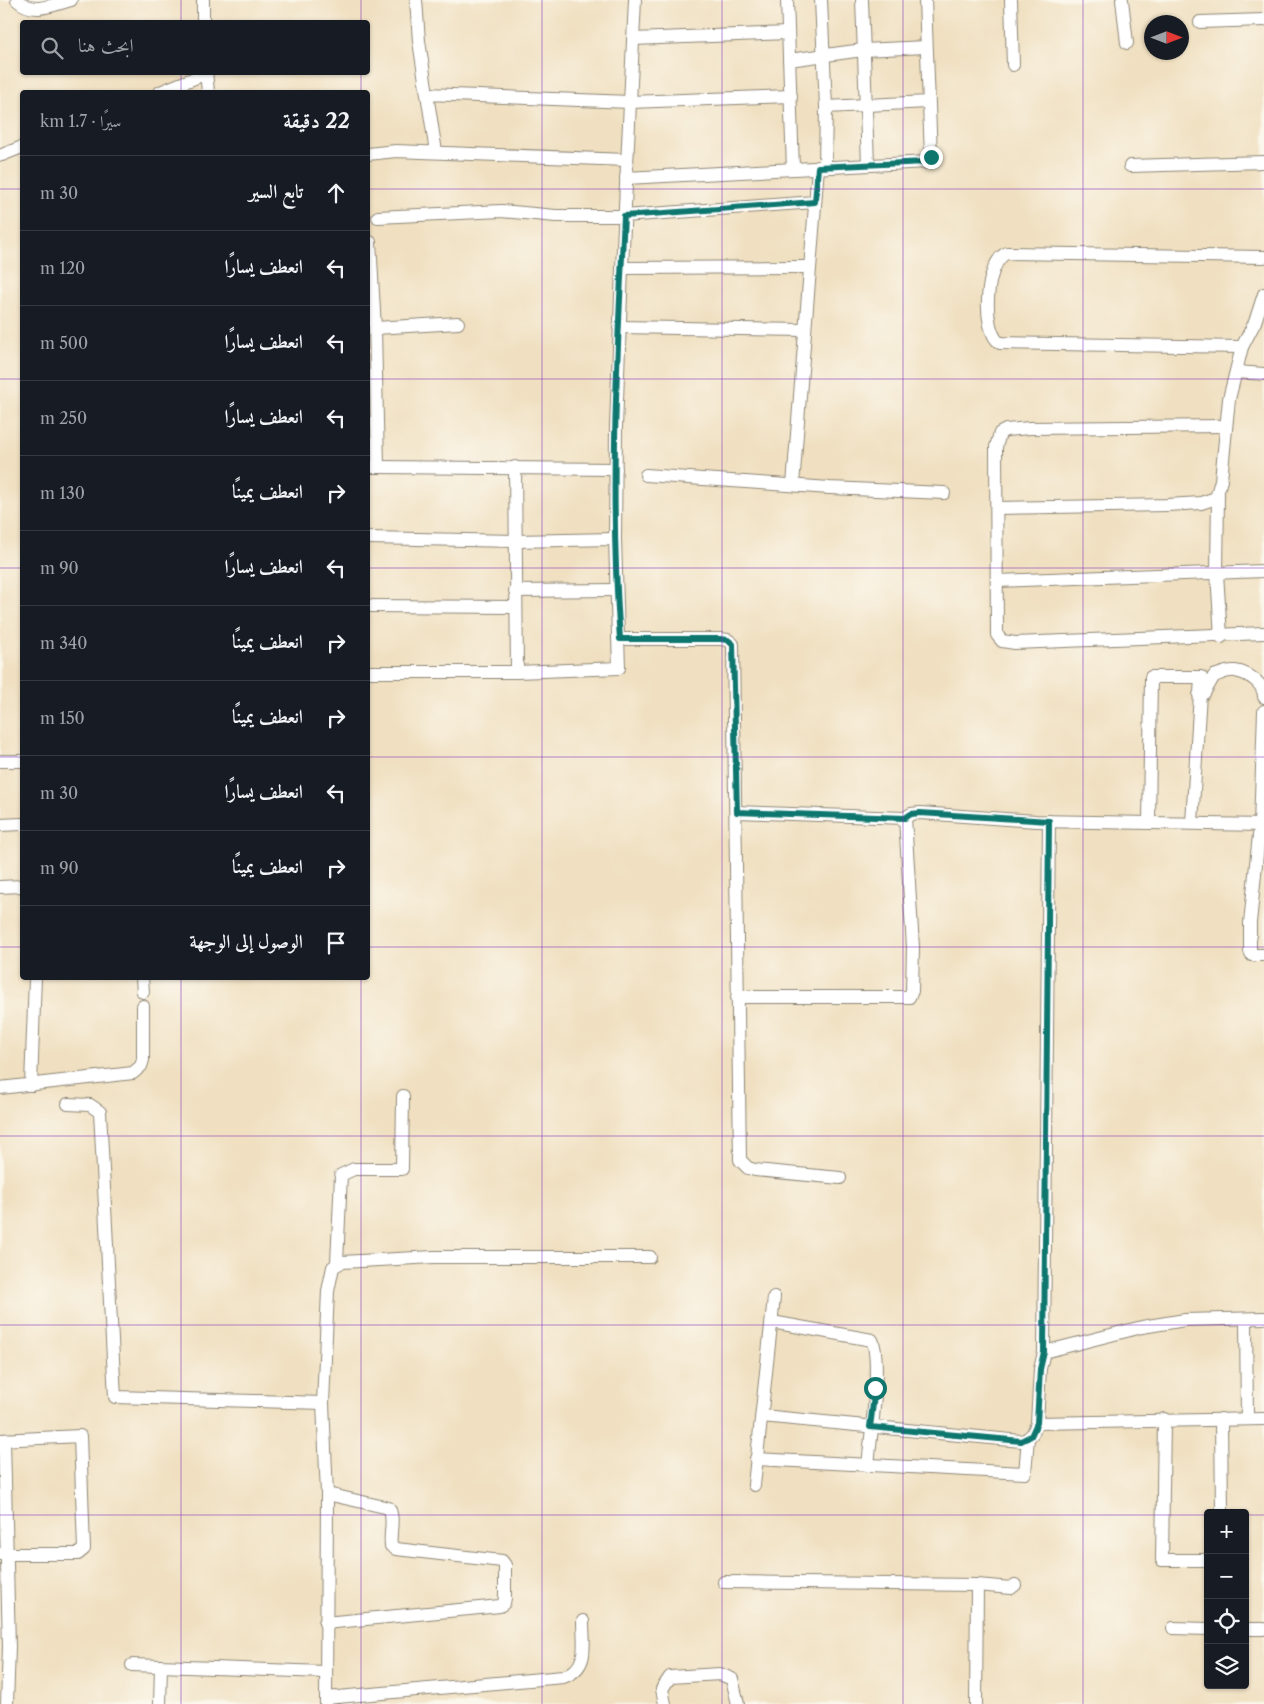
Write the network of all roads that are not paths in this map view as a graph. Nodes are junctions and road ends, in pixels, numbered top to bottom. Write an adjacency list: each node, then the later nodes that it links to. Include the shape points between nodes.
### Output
1 (17, 0): 2 (street, via 34,8)
2 (71, 0)
3 (203, 0): 12 (street)
4 (416, 0): 27 (street)
5 (635, 0): 16 (street)
6 (787, 0): 15 (street)
7 (821, 0): 20 (street)
8 (862, 0): 19 (street)
9 (926, 0): 18 (street)
10 (1011, 0): 22 (street)
11 (1122, 0): 17 (street)
12 (203, 20)
13 (1264, 20): 14 (street)
14 (1200, 22)
15 (788, 33): 16 (street); 21 (street)
16 (633, 39): 29 (street)
17 (1127, 43)
18 (926, 47): 19 (street); 30 (street)
19 (863, 50): 20 (street); 31 (street)
20 (824, 55): 21 (street); 32 (street)
21 (789, 60): 28 (street)
22 (1013, 65)
23 (201, 75): 25 (street)
24 (206, 75): 26 (street)
25 (165, 90)
26 (208, 90)
27 (427, 94): 29 (street); 34 (street)
28 (791, 96): 29 (street); 42 (street)
29 (630, 102): 37 (street)
30 (928, 102): 31 (street); 39 (street, via 930,161)
31 (865, 106): 32 (street); 39 (street)
32 (826, 107): 41 (street)
33 (20, 148): 36 (street)
34 (436, 152): 35 (street); 37 (street)
35 (370, 154)
36 (2, 155)
37 (627, 160): 43 (street)
38 (1264, 162): 40 (street)
39 (868, 165): 41 (street)
40 (1130, 166)
41 (821, 167): 42 (street); 44 (street)
42 (793, 169): 43 (street)
43 (626, 178): 45 (street)
44 (815, 202): 45 (street); 49 (street)
45 (624, 216): 46 (street, via 556,216 501,211); 50 (street)
46 (378, 217)
47 (370, 242): 54 (street)
48 (1264, 256): 56 (street, via 1007,253 1001,255 993,268 989,327 1000,343)
49 (810, 267): 50 (street); 55 (street)
50 (622, 268): 53 (street)
51 (1264, 294): 56 (street)
52 (458, 323): 54 (street)
53 (619, 327): 55 (street); 63 (street)
54 (375, 328): 57 (street)
55 (805, 330): 65 (street)
56 (1242, 348): 58 (street)
57 (372, 354): 62 (street)
58 (1236, 372): 59 (street); 60 (street)
59 (1264, 374)
60 (1225, 426): 67 (street); 68 (street, via 1006,430 998,437 996,447)
61 (514, 466): 62 (street); 63 (street); 71 (street)
62 (373, 467)
63 (616, 469): 70 (street)
64 (646, 476): 65 (street)
65 (794, 485): 66 (street)
66 (944, 493)
67 (1218, 494): 68 (street, via 1212,500 1192,504); 73 (street)
68 (998, 508): 74 (street)
69 (370, 538): 71 (street)
70 (615, 539): 71 (street); 75 (street)
71 (515, 541): 76 (street)
72 (1264, 570): 73 (street)
73 (1218, 573): 74 (street); 80 (street)
74 (997, 581): 80 (street, via 997,635 1002,641)
75 (616, 590): 76 (street); 81 (street)
76 (514, 591): 78 (street)
77 (370, 606): 78 (street)
78 (514, 607): 83 (street)
79 (1264, 633): 80 (street)
80 (1221, 637)
81 (620, 639): 83 (street, via 620,664 615,670); 90 (street, via 720,639 733,644)
82 (370, 672): 83 (street)
83 (517, 672)
84 (1199, 695): 85 (street, via 1214,676 1234,671 1252,677 1264,691); 93 (street, via 1201,677 1152,677); 94 (street)
85 (1264, 697)
86 (1264, 711): 87 (street)
87 (1263, 753): 97 (street)
88 (0, 761): 89 (street)
89 (20, 761)
90 (737, 812): 91 (street); 104 (street)
91 (905, 818): 92 (street, via 920,813); 104 (street, via 913,947 912,991 909,997)
92 (1049, 821): 93 (street); 117 (street)
93 (1148, 823): 94 (street)
94 (1192, 823): 97 (street)
95 (20, 824): 96 (street)
96 (0, 825)
97 (1262, 825): 100 (street, via 1250,923 1250,951 1252,955)
98 (20, 886): 99 (street)
99 (0, 887)
100 (1264, 955)
101 (36, 980): 106 (street)
102 (142, 980): 103 (street)
103 (143, 992)
104 (737, 997): 110 (street, via 740,1160 754,1170)
105 (143, 1006): 106 (street, via 143,1060 138,1070)
106 (31, 1085): 107 (street)
107 (0, 1088)
108 (403, 1096): 112 (street, via 402,1169 354,1169 341,1175)
109 (68, 1104): 118 (street, via 90,1105 100,1112 115,1397)
110 (840, 1178)
111 (650, 1257): 112 (street, via 434,1258)
112 (338, 1263): 118 (street, via 333,1267 328,1291)
113 (774, 1297): 116 (street)
114 (1246, 1318): 115 (street); 117 (street, via 1185,1320 1142,1326); 121 (street)
115 (1264, 1318)
116 (772, 1322): 119 (street); 125 (street, via 872,1340 875,1388)
117 (1044, 1352): 124 (street)
118 (323, 1403): 131 (street)
119 (762, 1416): 125 (street); 128 (street)
120 (1221, 1419): 121 (street); 123 (street); 132 (street)
121 (1247, 1419): 122 (street)
122 (1264, 1419)
123 (1164, 1420): 124 (street); 134 (street, via 1162,1560)
124 (1037, 1423): 126 (street)
125 (870, 1427): 126 (street, via 1021,1441); 129 (street)
126 (1028, 1438): 129 (street, via 1025,1473)
127 (2, 1440): 133 (street); 133 (street, via 77,1435 82,1440 81,1554)
128 (756, 1459): 129 (street); 130 (street)
129 (868, 1466)
130 (754, 1485)
131 (327, 1494): 139 (street); 139 (street, via 389,1508 391,1546 396,1548 502,1561 505,1565 505,1598 500,1606)
132 (1222, 1509)
133 (4, 1554): 147 (street)
134 (1204, 1560)
135 (724, 1582): 136 (street)
136 (977, 1585): 137 (street, via 1011,1588); 153 (street)
137 (1015, 1585)
138 (583, 1621): 148 (street, via 583,1660 574,1673 563,1677)
139 (324, 1623): 146 (street)
140 (1173, 1628): 141 (street)
141 (1204, 1628)
142 (1249, 1629): 143 (street)
143 (1264, 1629)
144 (132, 1665): 145 (street)
145 (161, 1667): 146 (street); 150 (street)
146 (325, 1672): 148 (street)
147 (4, 1691): 149 (street)
148 (326, 1701)
149 (8, 1704)
150 (160, 1704)
151 (665, 1704): 152 (street, via 662,1689 670,1677 720,1674 732,1679)
152 (738, 1704)
153 (976, 1704)

